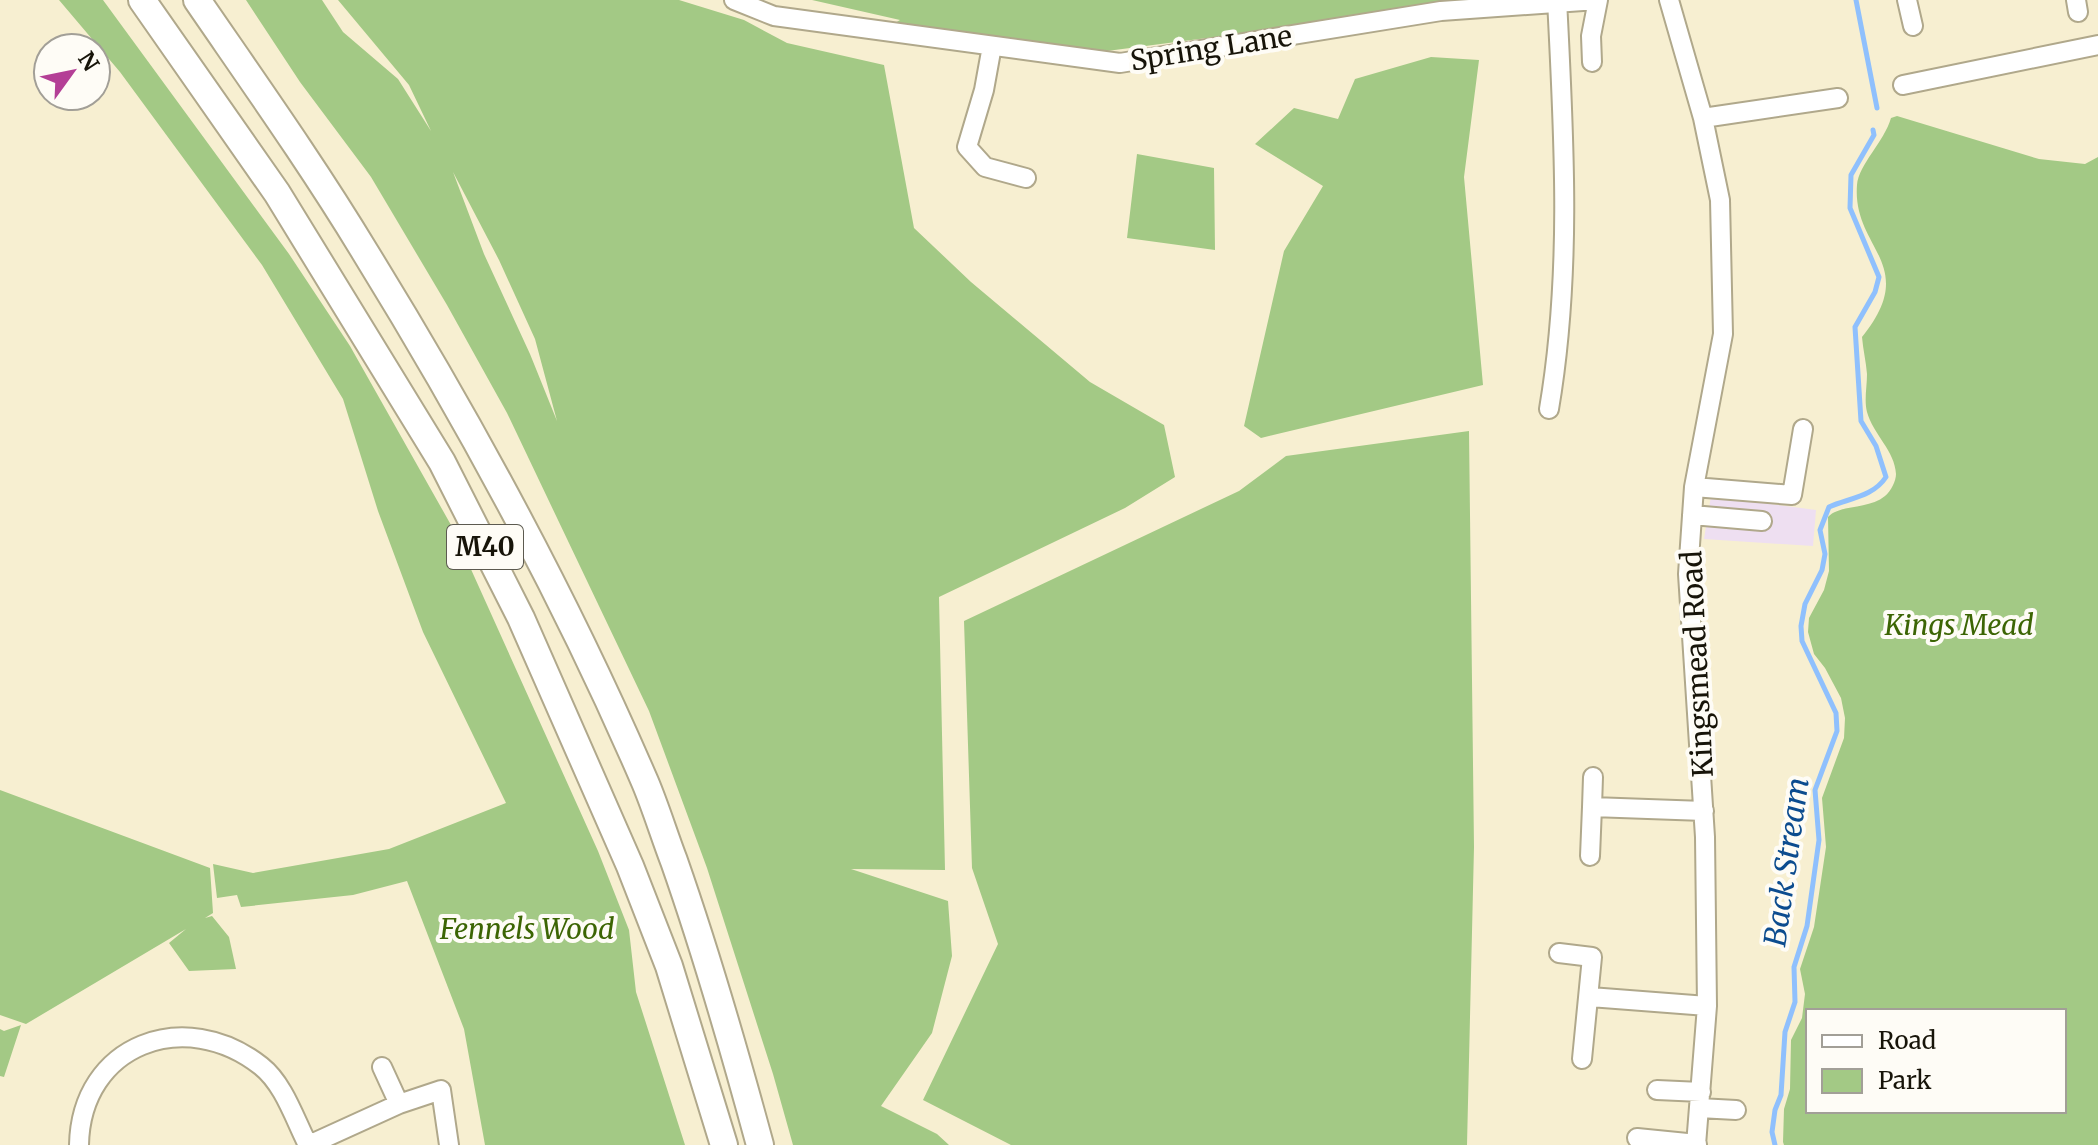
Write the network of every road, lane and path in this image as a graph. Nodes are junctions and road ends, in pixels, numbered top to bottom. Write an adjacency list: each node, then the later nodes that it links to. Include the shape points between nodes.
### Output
1 (142, 0): 39 (highway, M40, via 277,193 442,462 521,618 630,866 669,966)
2 (197, 0): 40 (highway, M40, via 373,264 463,416 575,630 667,843 722,1006)
3 (734, 0): 10 (street, Spring Lane, via 774,16)
4 (1597, 0): 7 (street, Spring Lane); 11 (street)
5 (1669, 0): 14 (street, Kingsmead Road)
6 (1907, 0): 8 (street)
7 (1557, 1): 10 (street, Spring Lane, via 1441,11 1120,63); 16 (street, via 1565,203 1556,372)
8 (1913, 26)
9 (2098, 45): 12 (street)
10 (992, 46): 15 (street, via 967,147 985,167)
11 (1592, 62)
12 (1903, 85)
13 (1838, 98): 14 (street)
14 (1703, 118): 18 (street, Kingsmead Road, via 1720,200 1723,334)
15 (1026, 178)
16 (1549, 409)
17 (1803, 429): 18 (street, via 1792,495)
18 (1694, 487): 19 (street, Kingsmead Road)
19 (1692, 515): 20 (street); 23 (street, Kingsmead Road, via 1688,574)
20 (1762, 521)
21 (1593, 777): 22 (street)
22 (1592, 807): 23 (street); 24 (street)
23 (1704, 811): 27 (street, Kingsmead Road)
24 (1590, 856)
25 (1559, 953): 26 (street, via 1592,957)
26 (1590, 997): 27 (street); 28 (street)
27 (1707, 1006): 31 (street, Kingsmead Road)
28 (1582, 1059)
29 (382, 1067): 32 (street)
30 (1657, 1090): 31 (street)
31 (1700, 1100): 33 (street); 35 (street, Kingsmead Road)
32 (399, 1104): 37 (street); 38 (street, via 441,1090)
33 (1736, 1110)
34 (1637, 1138): 35 (street)
35 (1696, 1144)
36 (79, 1145): 37 (street, via 90,1094 111,1064 146,1042 185,1035 226,1043 263,1067)
37 (308, 1145)
38 (449, 1145)
39 (724, 1145)
40 (760, 1145)

